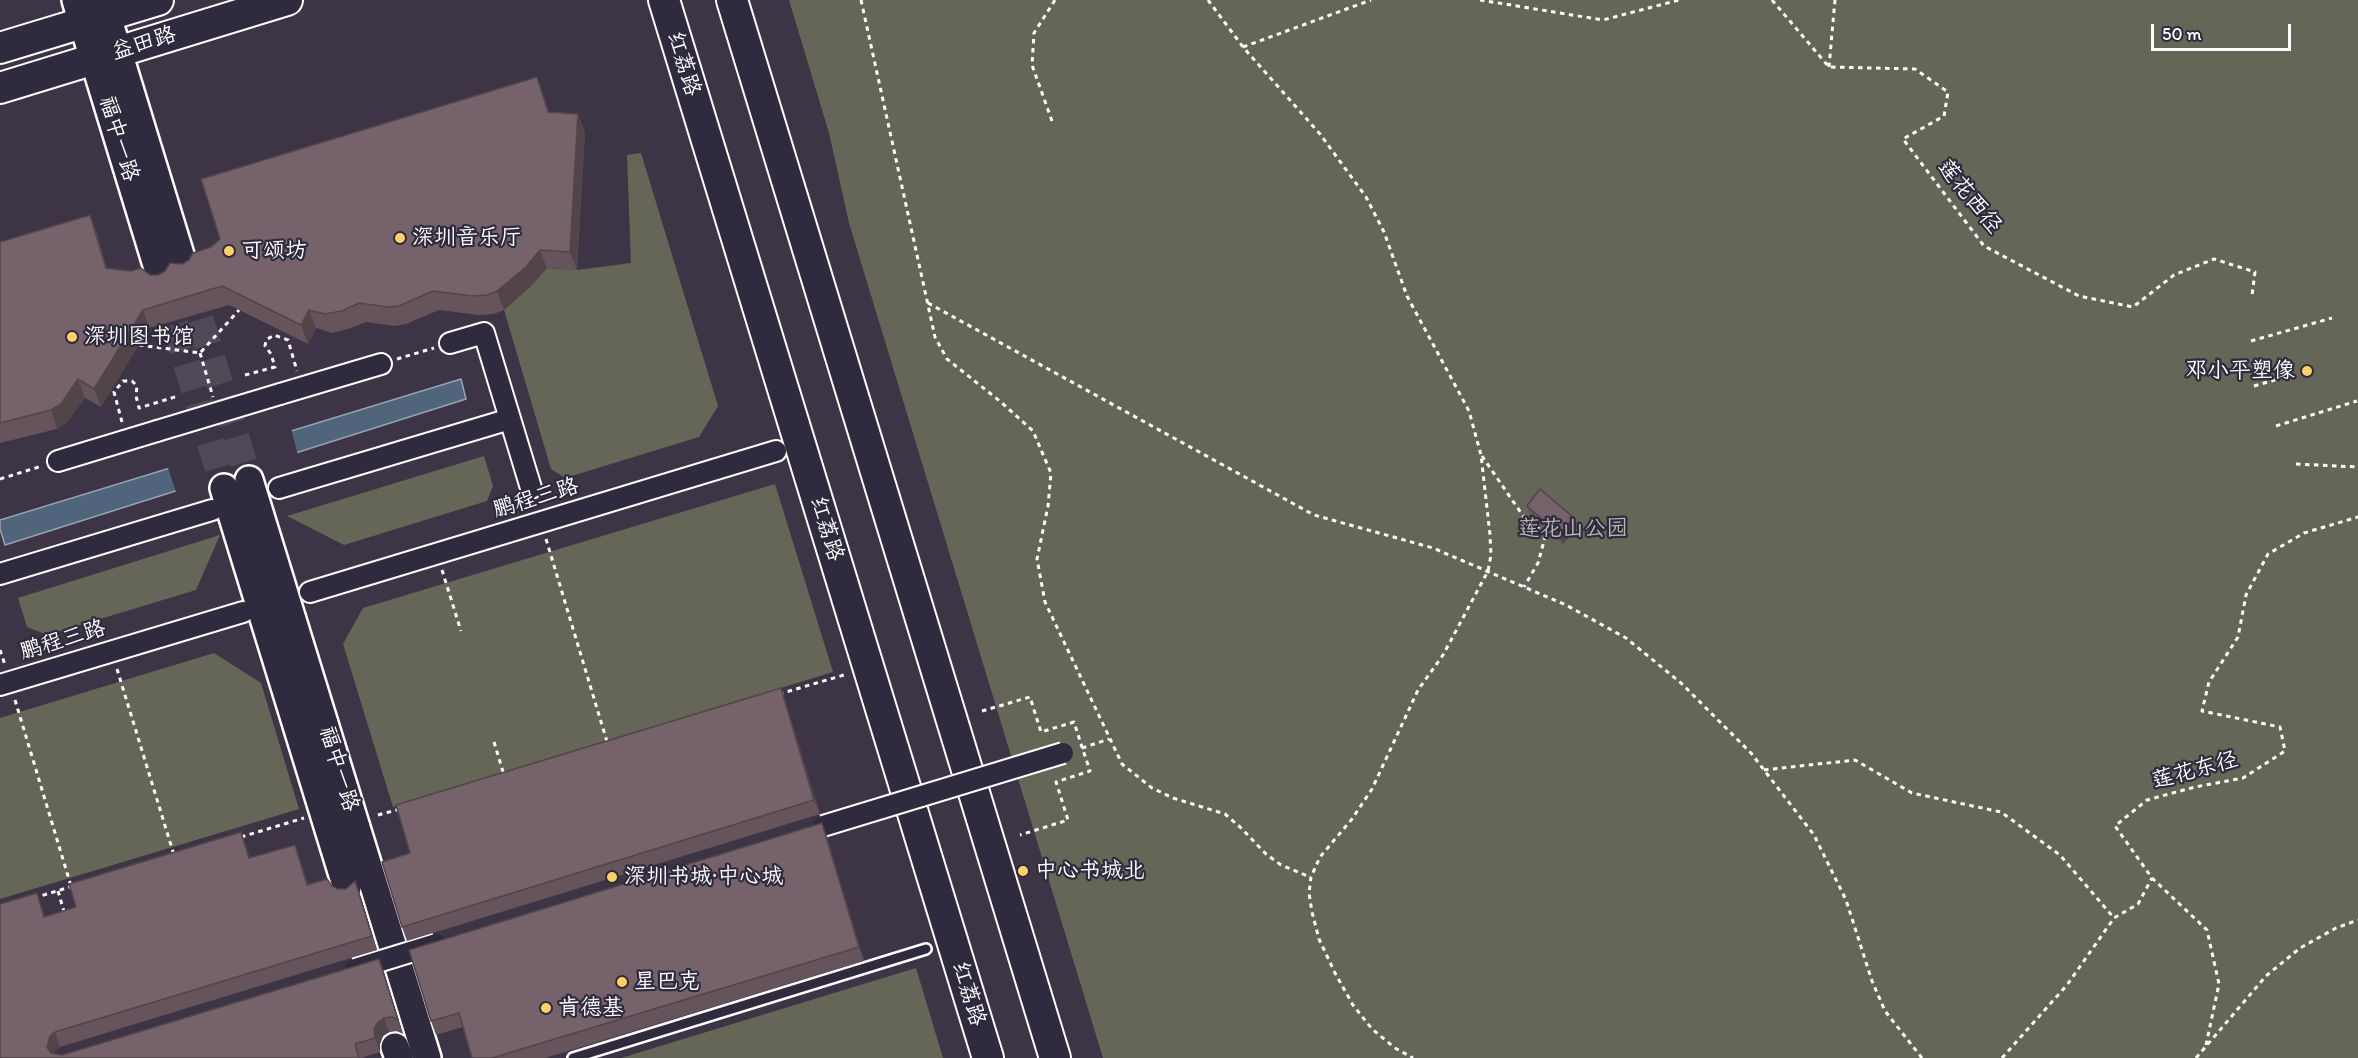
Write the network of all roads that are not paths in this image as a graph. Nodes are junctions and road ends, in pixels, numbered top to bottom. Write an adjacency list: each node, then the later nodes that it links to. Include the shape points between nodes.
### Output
1 (158, 0): 5 (main road, 益田路)
2 (287, 0): 7 (main road, 益田路)
3 (664, 0): 30 (main road, 红荔路)
4 (732, 0): 31 (main road)
5 (92, 10): 6 (main road, 益田路); 7 (street, 福中一路)
6 (0, 48)
7 (106, 56): 8 (main road, 益田路); 9 (street, 福中一路)
8 (0, 88)
9 (172, 273)
10 (450, 343): 12 (street, via 484,333)
11 (381, 364): 14 (street, bridge)
12 (510, 419): 15 (street); 16 (street)
13 (776, 451): 19 (street, 鹏程三路)
14 (58, 461)
15 (279, 488)
16 (531, 488)
17 (228, 493): 18 (street); 24 (street, 福中一路); 28 (street, 福中一路)
18 (0, 574)
19 (310, 592)
20 (243, 612): 21 (street, 鹏程三路)
21 (5, 684)
22 (1063, 753): 23 (street, bridge)
23 (801, 833)
24 (347, 888)
25 (444, 942): 27 (street, bridge)
26 (926, 949): 29 (lane)
27 (335, 975)
28 (427, 1058)
29 (573, 1058)
30 (988, 1058)
31 (1055, 1058)

